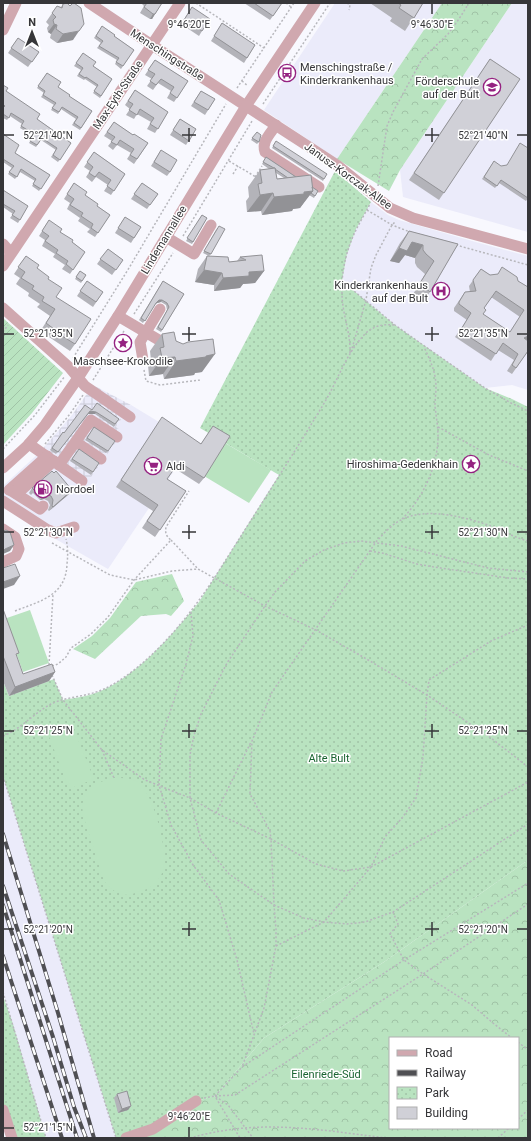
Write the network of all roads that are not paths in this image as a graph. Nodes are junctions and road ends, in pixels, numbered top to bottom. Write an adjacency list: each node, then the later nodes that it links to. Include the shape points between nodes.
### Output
1 (16, 3): 5 (street)
2 (89, 3): 6 (street, Menschingstraße)
3 (180, 3): 6 (street, Max-Eyth-Straße)
4 (315, 3): 7 (street, Lindemannallee)
5 (3, 30)
6 (152, 45): 7 (street, Menschingstraße); 14 (street, Max-Eyth-Straße)
7 (246, 106): 8 (street, Janusz-Korczak-Allee); 11 (street, Lindemannallee)
8 (276, 125): 9 (street, via 265,142 265,152); 13 (street, Janusz-Korczak-Allee, via 337,165 390,208 403,214)
9 (319, 187)
10 (211, 225): 11 (street, via 194,254)
11 (166, 237): 18 (street, Lindemannallee)
12 (3, 244): 14 (street)
13 (528, 249)
14 (12, 252): 15 (street, Max-Eyth-Straße)
15 (3, 266)
16 (3, 308): 22 (street)
17 (160, 308): 19 (street)
18 (118, 316): 19 (street); 22 (street, Lindemannallee)
19 (146, 332): 20 (street, via 169,346); 21 (street, via 140,342)
20 (170, 355)
21 (142, 360)
22 (78, 378): 23 (street, via 84,386); 26 (street, Lindemannallee)
23 (130, 417)
24 (116, 437): 25 (street, via 91,420)
25 (76, 442): 27 (street); 28 (street)
26 (29, 444): 28 (street); 29 (street, Lindemannallee)
27 (101, 459)
28 (53, 461): 30 (street); 31 (street)
29 (3, 468)
30 (82, 481)
31 (12, 492): 33 (street, via 40,509); 34 (street)
32 (3, 501): 34 (street)
33 (43, 506)
34 (13, 508): 36 (street, via 56,533)
35 (3, 528): 37 (street, via 15,538 19,549 16,556)
36 (69, 529)
37 (3, 562)
38 (196, 1101): 41 (street, via 153,1129)
39 (3, 1110): 40 (street)
40 (12, 1138)
41 (126, 1138)

